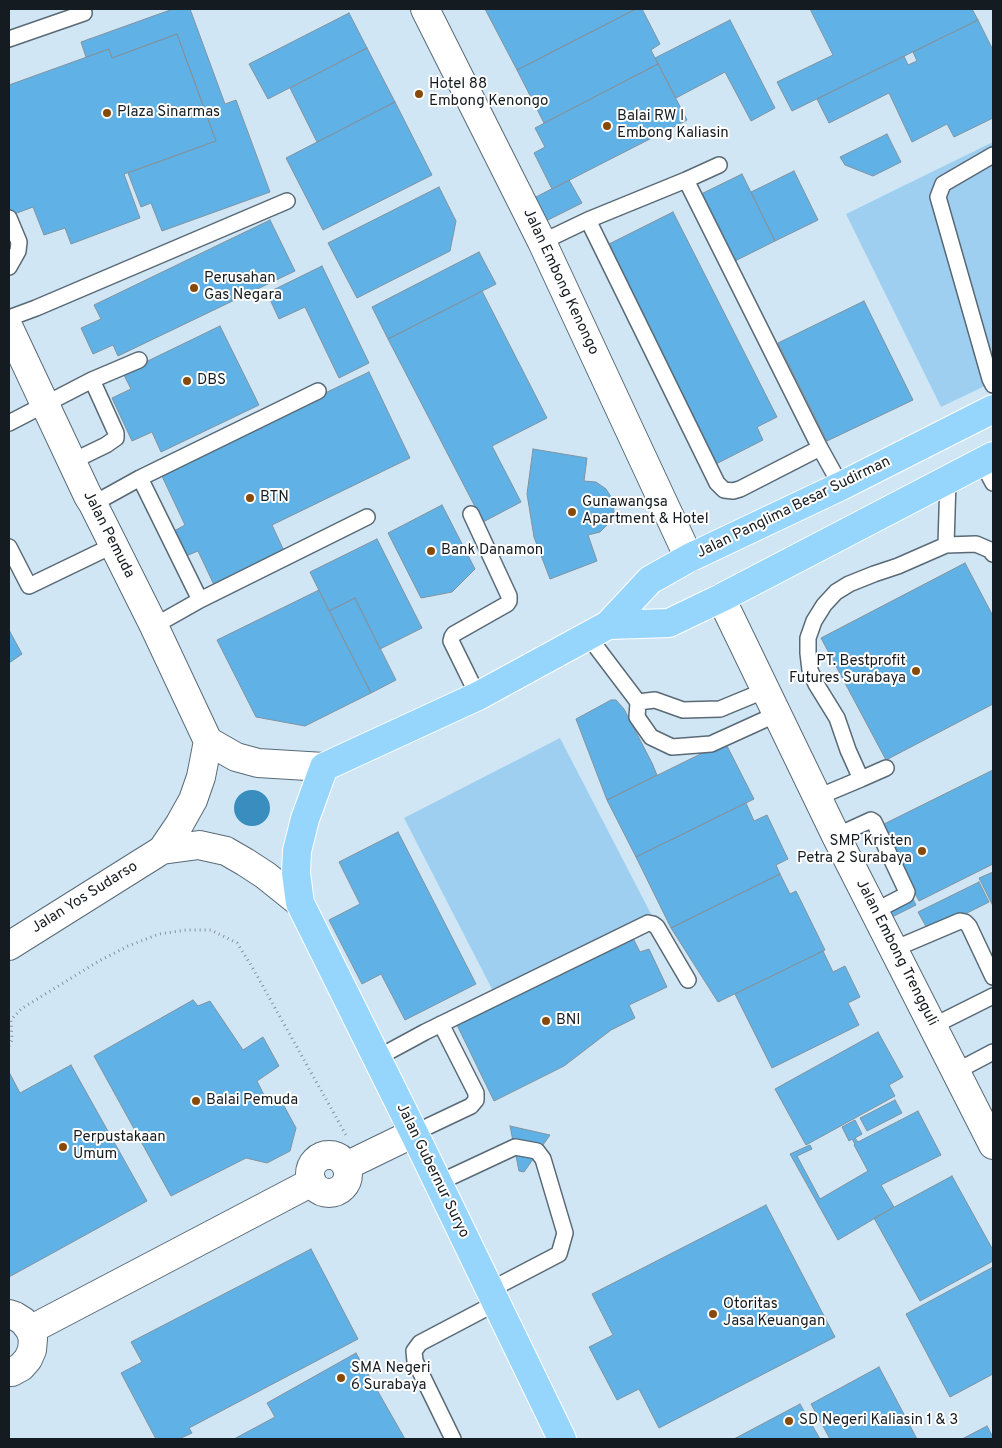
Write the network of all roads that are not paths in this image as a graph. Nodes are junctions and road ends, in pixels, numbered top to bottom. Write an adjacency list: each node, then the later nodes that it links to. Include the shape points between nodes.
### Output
1 (425, 9): 10 (street, Jalan Embong Kenongo)
2 (84, 13): 3 (lane)
3 (9, 39)
4 (993, 155): 16 (lane, via 943,184 938,197)
5 (719, 165): 6 (lane)
6 (686, 180): 9 (lane); 21 (lane)
7 (288, 201): 12 (lane)
8 (9, 218): 11 (lane, via 19,242)
9 (588, 220): 10 (lane); 21 (lane, via 717,483 724,490 740,489)
10 (542, 242): 34 (street, Jalan Embong Kenongo)
11 (9, 267)
12 (9, 318)
13 (9, 328): 18 (street, Jalan Pemuda)
14 (139, 360): 15 (lane)
15 (92, 380): 18 (lane); 22 (lane, via 116,438)
16 (993, 385)
17 (318, 391): 24 (lane)
18 (45, 404): 20 (lane); 22 (street, Jalan Pemuda)
19 (993, 409): 26 (main road, Jalan Panglima Besar Sudirman)
20 (9, 423)
21 (820, 448): 26 (lane)
22 (73, 461): 27 (street, Jalan Pemuda)
23 (990, 467): 25 (main road, Jalan Panglima Besar Sudirman)
24 (140, 478): 27 (lane); 36 (lane)
25 (948, 480): 31 (lane); 35 (main road, Jalan Panglima Besar Sudirman)
26 (841, 486): 34 (main road, Jalan Panglima Besar Sudirman)
27 (93, 504): 30 (street, Jalan Pemuda)
28 (471, 514): 39 (lane, via 509,596 504,606 452,637)
29 (367, 517): 36 (lane)
30 (114, 545): 32 (lane, via 29,586); 37 (street, Jalan Pemuda)
31 (946, 545): 33 (lane, via 976,544); 45 (lane, via 849,584 836,592 814,621 808,638 810,670 837,718)
32 (9, 547)
33 (993, 554)
34 (689, 558): 38 (main road, Jalan Panglima Besar Sudirman, via 650,580)
35 (721, 598): 38 (main road, Jalan Panglima Besar Sudirman, via 669,623); 41 (street, Jalan Embong Trengguli)
36 (200, 600): 37 (lane)
37 (154, 626): 42 (street, Jalan Pemuda)
38 (598, 630): 39 (main road, Jalan Panglima Besar Sudirman); 40 (lane)
39 (478, 696): 43 (main road, Jalan Panglima Besar Sudirman)
40 (638, 702): 41 (lane, via 655,700 683,710); 41 (lane, via 637,717 651,737 672,747 711,744)
41 (771, 702): 46 (street, Jalan Embong Trengguli)
42 (208, 741): 43 (street, via 236,757 258,763); 48 (street, via 193,800)
43 (324, 767): 49 (main road, Jalan Gubernur Suryo, via 297,851)
44 (886, 768): 45 (lane)
45 (861, 779): 46 (lane)
46 (818, 797): 47 (street, Jalan Embong Trengguli)
47 (836, 836): 50 (street, Jalan Embong Trengguli); 50 (lane, via 871,820 874,822 907,892 906,896)
48 (162, 850): 49 (street, Jalan Gubernur Suryo, via 199,845 226,851 265,875); 51 (street, Jalan Yos Sudarso)
49 (300, 903): 59 (main road, Jalan Gubernur Suryo)
50 (875, 911): 52 (street, Jalan Embong Trengguli)
51 (9, 946)
52 (894, 949): 53 (lane, via 960,921 965,922); 57 (street, Jalan Embong Trengguli)
53 (993, 977)
54 (688, 980): 56 (lane, via 657,928 648,923)
55 (993, 996): 57 (lane)
56 (442, 1024): 59 (lane); 61 (lane, via 476,1092 476,1100 471,1106)
57 (933, 1026): 60 (street, Jalan Embong Trengguli)
58 (993, 1052): 60 (lane)
59 (377, 1058): 61 (main road, Jalan Gubernur Suryo)
60 (955, 1072): 62 (street, Jalan Embong Trengguli)
61 (414, 1133): 63 (main road, Jalan Gubernur Suryo); 65 (street, via 353,1163 342,1189 334,1193 325,1193 312,1182)
62 (993, 1146)
63 (438, 1183): 64 (main road, Jalan Gubernur Suryo); 64 (lane, via 515,1147 537,1151 543,1158 564,1233 559,1254)
64 (493, 1296): 67 (lane, via 420,1343 414,1351 415,1360); 68 (main road, Jalan Gubernur Suryo)
65 (19, 1322): 66 (street, via 33,1340 32,1350 21,1366)
66 (9, 1372)
67 (453, 1439)
68 (562, 1439)

